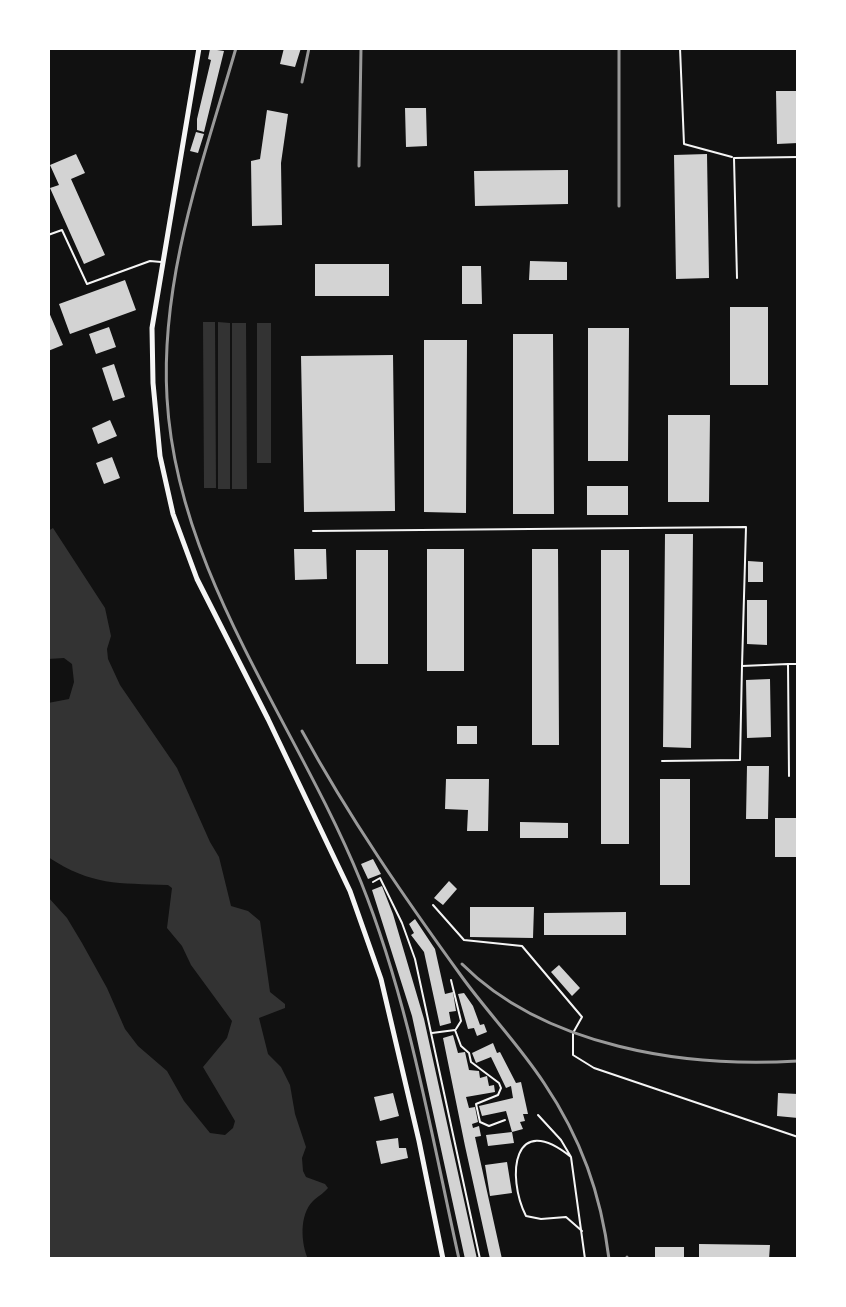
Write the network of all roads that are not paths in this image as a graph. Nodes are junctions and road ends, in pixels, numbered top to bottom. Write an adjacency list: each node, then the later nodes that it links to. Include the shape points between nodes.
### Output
1 (199, 48): 6 (street)
2 (680, 48): 4 (lane, via 684,144)
3 (798, 157): 4 (lane)
4 (734, 158): 7 (lane)
5 (48, 235): 6 (lane, via 62,230 87,284 150,261)
6 (162, 262): 24 (street, via 152,328 153,383 160,456 173,514 197,579 350,891 381,979)
7 (737, 278)
8 (313, 531): 11 (lane, via 746,527)
9 (788, 664): 10 (lane); 11 (lane); 13 (lane)
10 (798, 664)
11 (742, 666): 12 (lane, via 740,760)
12 (662, 761)
13 (789, 776)
14 (373, 882): 18 (lane, via 380,878 402,923)
15 (433, 905): 21 (lane, via 464,940 522,946 582,1017 573,1033 573,1055 594,1068)
16 (451, 980): 17 (lane, via 461,1021)
17 (455, 1030): 18 (lane); 20 (lane, via 471,1062 501,1088 498,1095 476,1104 480,1122 492,1126)
18 (431, 1033): 25 (lane)
19 (538, 1115): 22 (lane)
20 (505, 1120)
21 (798, 1137)
22 (571, 1157): 23 (lane); 23 (lane, via 546,1141 527,1142 521,1149 518,1188 526,1216 566,1217)
23 (582, 1231): 26 (lane)
24 (443, 1259)
25 (480, 1259)
26 (585, 1259)

